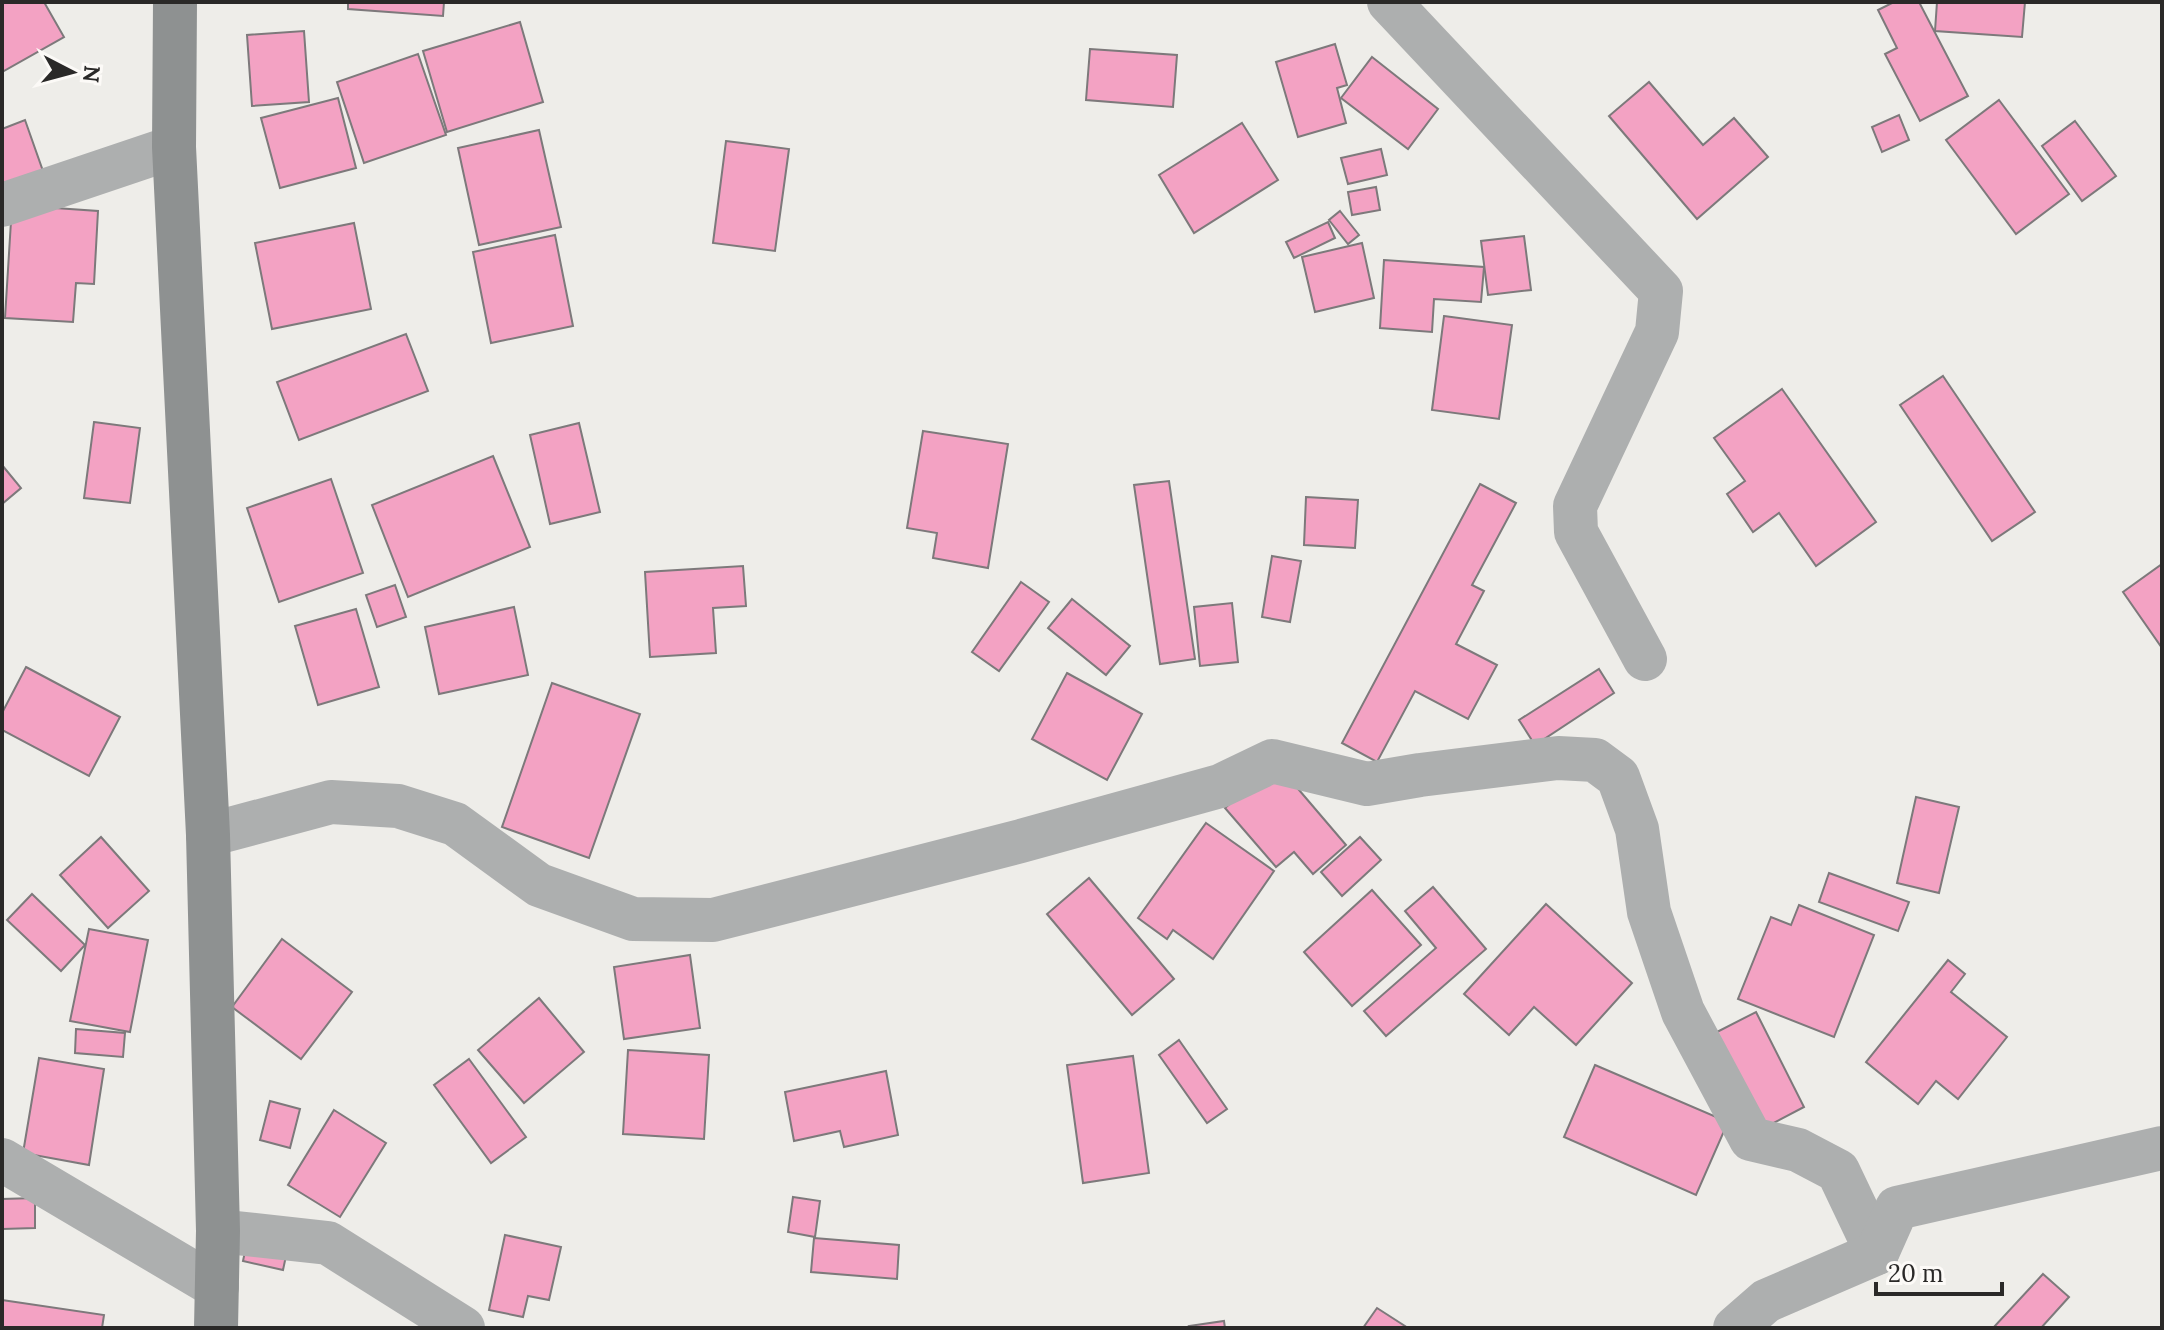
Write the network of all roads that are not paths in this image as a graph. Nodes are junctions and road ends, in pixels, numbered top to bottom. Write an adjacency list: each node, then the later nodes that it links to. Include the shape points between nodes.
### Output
1 (175, 2): 3 (main road)
2 (1389, 2): 5 (street, via 1661,291 1657,332 1575,506 1576,532)
3 (174, 147): 4 (street); 6 (main road)
4 (2, 205)
5 (1645, 659)
6 (208, 835): 9 (main road); 10 (street, via 331,802 398,806 455,824 539,885 619,914 633,919 713,920 1220,786 1272,761 1367,784 1558,758 1595,760 1618,777 1637,829 1649,912 1683,1012 1751,1139 1798,1150 1838,1171)
7 (2162, 1148): 10 (street, via 1897,1208)
8 (2, 1160): 11 (street)
9 (218, 1231): 11 (main road); 12 (street, via 328,1243)
10 (1877, 1253): 13 (street, via 1766,1301)
11 (217, 1307)
12 (463, 1328)
13 (1735, 1328)

